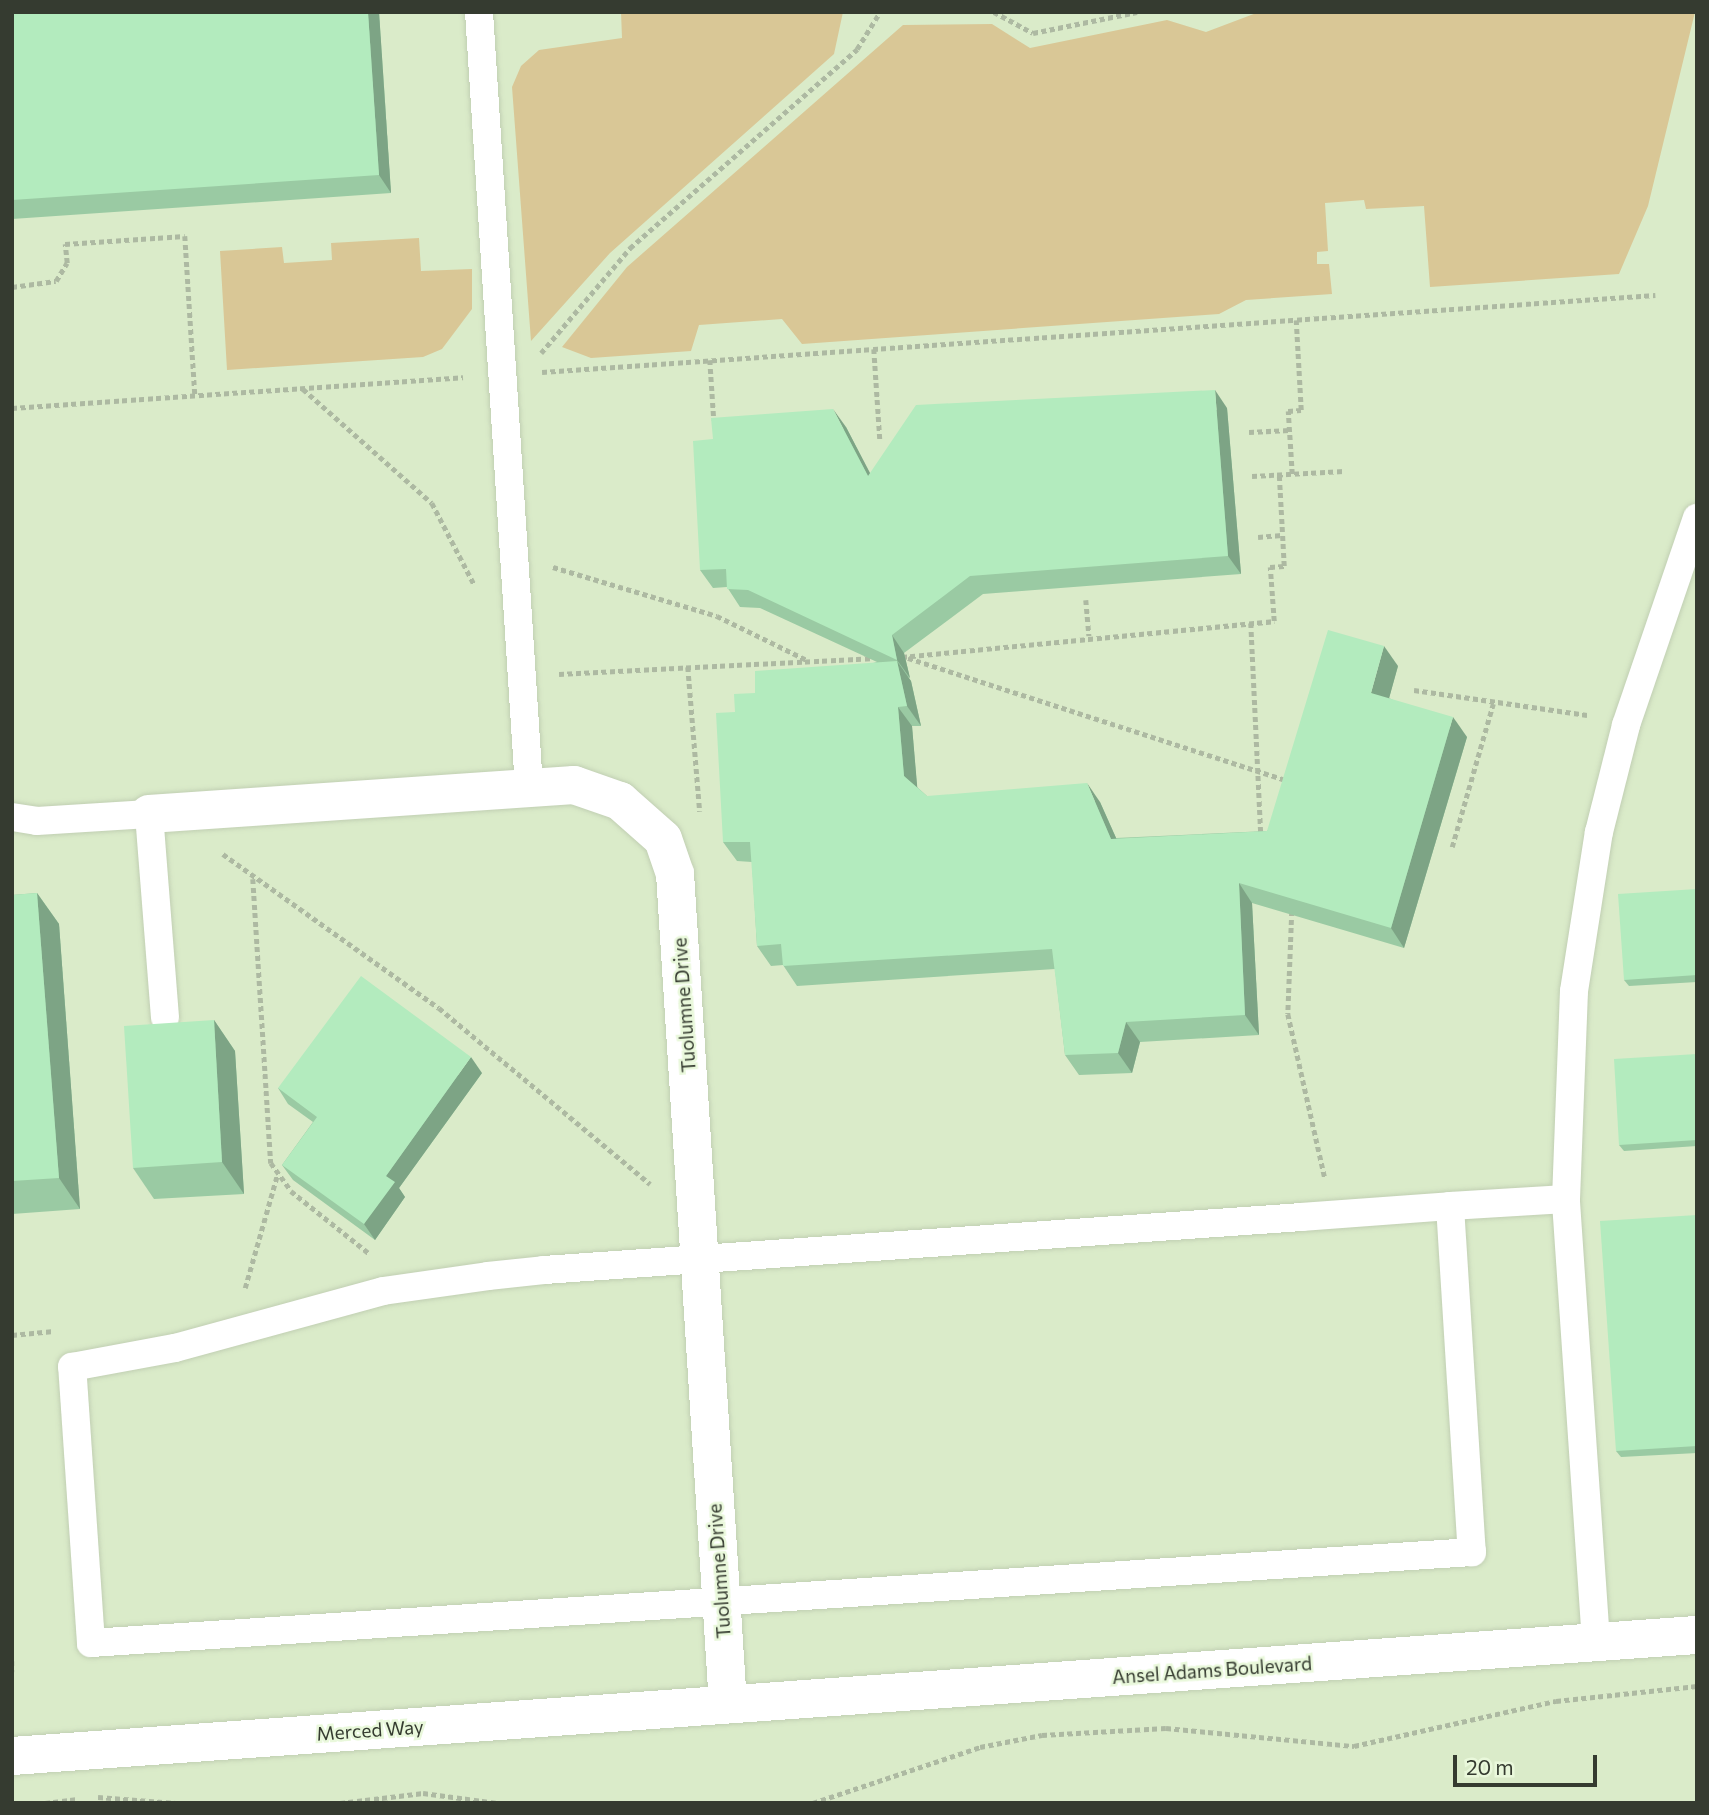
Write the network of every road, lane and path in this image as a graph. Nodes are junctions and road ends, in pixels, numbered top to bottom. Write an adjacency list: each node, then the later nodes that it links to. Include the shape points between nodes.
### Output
1 (479, 12): 14 (lane)
2 (880, 12): 14 (path, via 857,49 610,268)
3 (922, 12): 4 (path)
4 (939, 12)
5 (994, 12): 6 (path, via 1032,33)
6 (1137, 12)
7 (1192, 12): 8 (path)
8 (1219, 12)
9 (12, 287): 16 (path, via 56,281 67,263 65,244 185,236)
10 (1655, 295): 11 (path)
11 (1296, 320): 12 (path); 18 (path, via 1301,411 1288,411)
12 (874, 349): 13 (path); 21 (path)
13 (710, 360): 14 (path); 20 (path)
14 (514, 374): 15 (path); 45 (lane)
15 (303, 388): 16 (path); 30 (path, via 432,503)
16 (195, 396): 17 (path)
17 (12, 408)
18 (1290, 430): 19 (path); 23 (path)
19 (1250, 432)
20 (715, 436)
21 (880, 440)
22 (1344, 471): 23 (path)
23 (1292, 474): 24 (path)
24 (1279, 475): 25 (path); 27 (path)
25 (1252, 477)
26 (1697, 518): 57 (lane, via 1680,582 1637,690 1599,832 1574,991)
27 (1282, 535): 28 (path); 32 (path, via 1284,566 1270,567 1274,621)
28 (1258, 537)
29 (546, 565): 37 (path, via 717,616)
30 (477, 589)
31 (1086, 600): 33 (path)
32 (1251, 623): 33 (path); 43 (path)
33 (1089, 636): 34 (path)
34 (904, 656): 35 (path); 43 (path)
35 (890, 657)
36 (876, 658): 37 (path)
37 (807, 661): 38 (path)
38 (688, 667): 39 (path); 48 (path)
39 (555, 674)
40 (1414, 690): 41 (path)
41 (1493, 704): 42 (path); 50 (path)
42 (1587, 715)
43 (1258, 770): 44 (path); 51 (path)
44 (1296, 784)
45 (529, 787): 46 (street, Tuolumne Drive); 59 (street, Tuolumne Drive, via 602,792 643,817 668,847)
46 (149, 814): 47 (lane, via 37,821); 54 (lane)
47 (12, 817)
48 (701, 827)
49 (211, 845): 52 (path)
50 (1452, 847)
51 (1262, 853)
52 (253, 879): 55 (path, via 267,1147); 59 (path, via 305,910 525,1076)
53 (1292, 904): 56 (path, via 1288,1014)
54 (165, 1017)
55 (277, 1175): 60 (path); 61 (path)
56 (1326, 1184)
57 (1566, 1199): 58 (lane); 64 (lane)
58 (1450, 1206): 59 (lane); 62 (lane, via 1472,1552)
59 (699, 1243): 62 (street, Tuolumne Drive); 62 (lane, via 434,1282 72,1367 91,1643)
60 (374, 1257)
61 (245, 1289)
62 (721, 1601): 68 (street, Tuolumne Drive)
63 (1697, 1635): 64 (street, Ansel Adams Boulevard)
64 (1596, 1642): 68 (street, Ansel Adams Boulevard)
65 (12, 1661): 66 (path)
66 (12, 1672)
67 (1697, 1686): 74 (path, via 1556,1701 1354,1746 1166,1728 1042,1735 981,1747)
68 (728, 1704): 69 (street, Merced Way)
69 (12, 1756)
70 (45, 1803): 71 (path, via 98,1797)
71 (176, 1803)
72 (340, 1803): 73 (path, via 423,1793)
73 (497, 1803)
74 (813, 1803)

